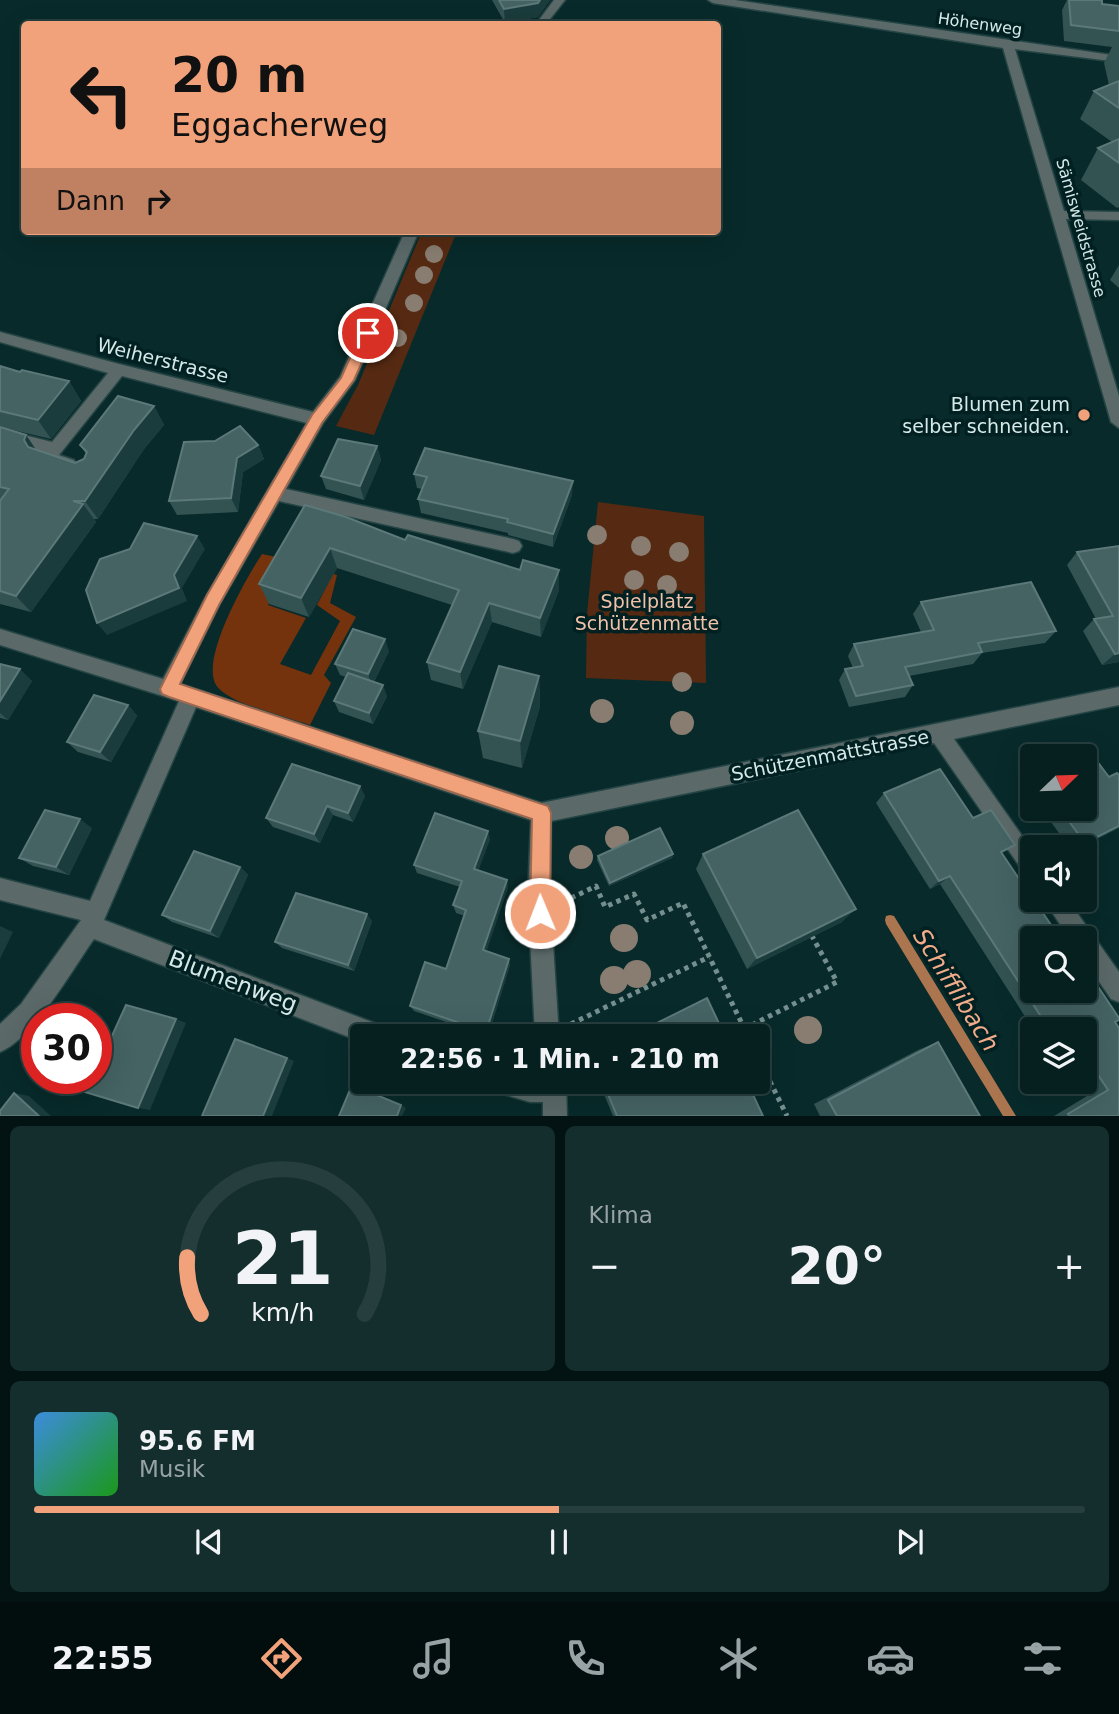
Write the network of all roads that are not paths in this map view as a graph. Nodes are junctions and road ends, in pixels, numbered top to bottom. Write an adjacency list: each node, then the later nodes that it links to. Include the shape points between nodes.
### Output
1 (560, 0): 3 (street)
2 (713, 0): 4 (street, Höhenweg)
3 (543, 21)
4 (1008, 45): 5 (street, Höhenweg); 6 (street, Sämisweidstrasse)
5 (1119, 59)
6 (1060, 215): 7 (street); 12 (street, Sämisweidstrasse)
7 (1119, 216)
8 (410, 235): 11 (street, via 347,380)
9 (0, 337): 10 (street, Weiherstrasse)
10 (119, 370): 11 (street, Weiherstrasse); 14 (street)
11 (317, 419): 16 (street)
12 (1119, 420)
13 (0, 435): 14 (street)
14 (55, 449): 15 (street, via 48,458)
15 (88, 472)
16 (275, 493): 17 (street); 19 (street, via 213,600)
17 (513, 546)
18 (0, 637): 19 (street)
19 (169, 689): 21 (street)
20 (1119, 696): 22 (street, Schützenmattstrasse)
21 (190, 698): 23 (street); 26 (street)
22 (939, 734): 23 (street, Schützenmattstrasse); 24 (street)
23 (541, 813): 29 (street)
24 (1020, 850)
25 (0, 889): 26 (street, Blumenweg)
26 (93, 919): 30 (street, Blumenweg); 31 (street, via 29,1012)
27 (1097, 959): 28 (street)
28 (1119, 991)
29 (545, 1024)
30 (350, 1025)
31 (0, 1040)

